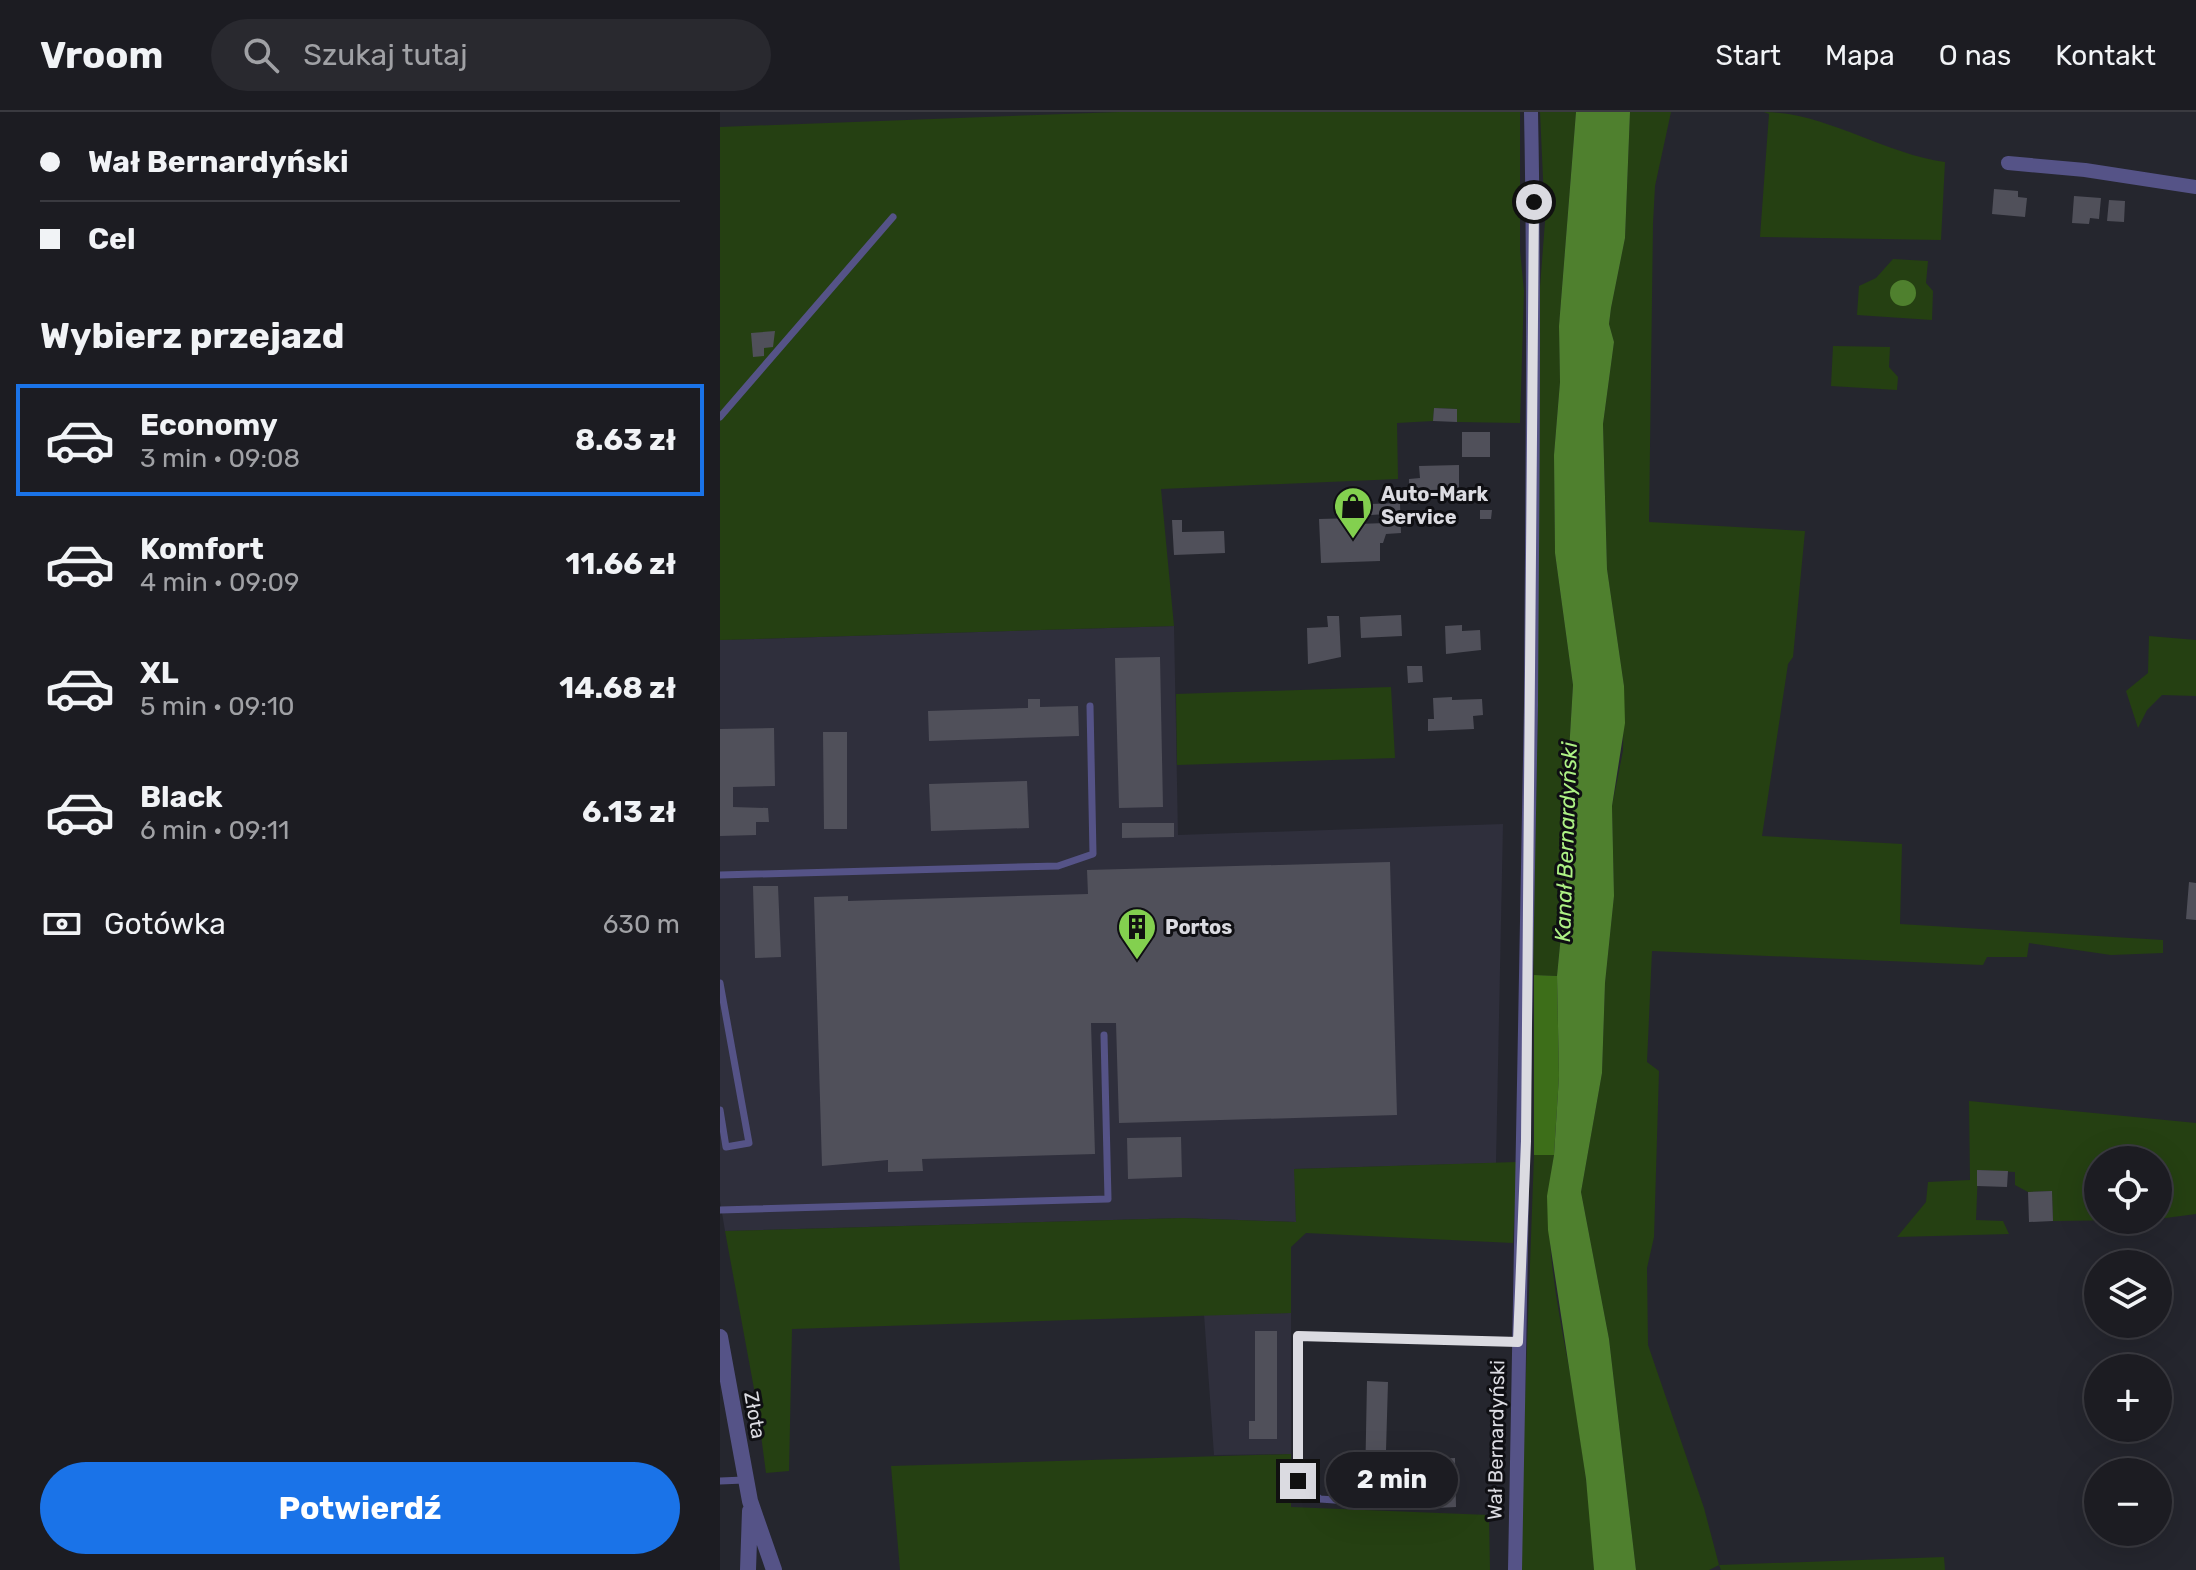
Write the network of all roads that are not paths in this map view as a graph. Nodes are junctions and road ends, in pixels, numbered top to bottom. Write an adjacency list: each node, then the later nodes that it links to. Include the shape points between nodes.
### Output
1 (1531, 112): 13 (street, Wał Bernardyński, via 1531,705)
2 (2008, 163): 3 (street)
3 (2196, 187)
4 (893, 217): 5 (lane)
5 (720, 417)
6 (1090, 706): 7 (lane, via 1093,854 1058,866)
7 (720, 875)
8 (720, 983): 10 (lane, via 749,1143 726,1147)
9 (1104, 1035): 11 (lane, via 1108,1199)
10 (720, 1110)
11 (720, 1210)
12 (720, 1337): 14 (street, Złota)
13 (1518, 1342): 17 (lane, via 1298,1336 1298,1481 1320,1499); 20 (street, Wał Bernardyński)
14 (746, 1480): 15 (lane); 16 (street, Złota)
15 (720, 1481)
16 (750, 1501): 18 (street, Złota); 19 (street, Złota)
17 (1378, 1503)
18 (748, 1570)
19 (774, 1570)
20 (1515, 1570)

